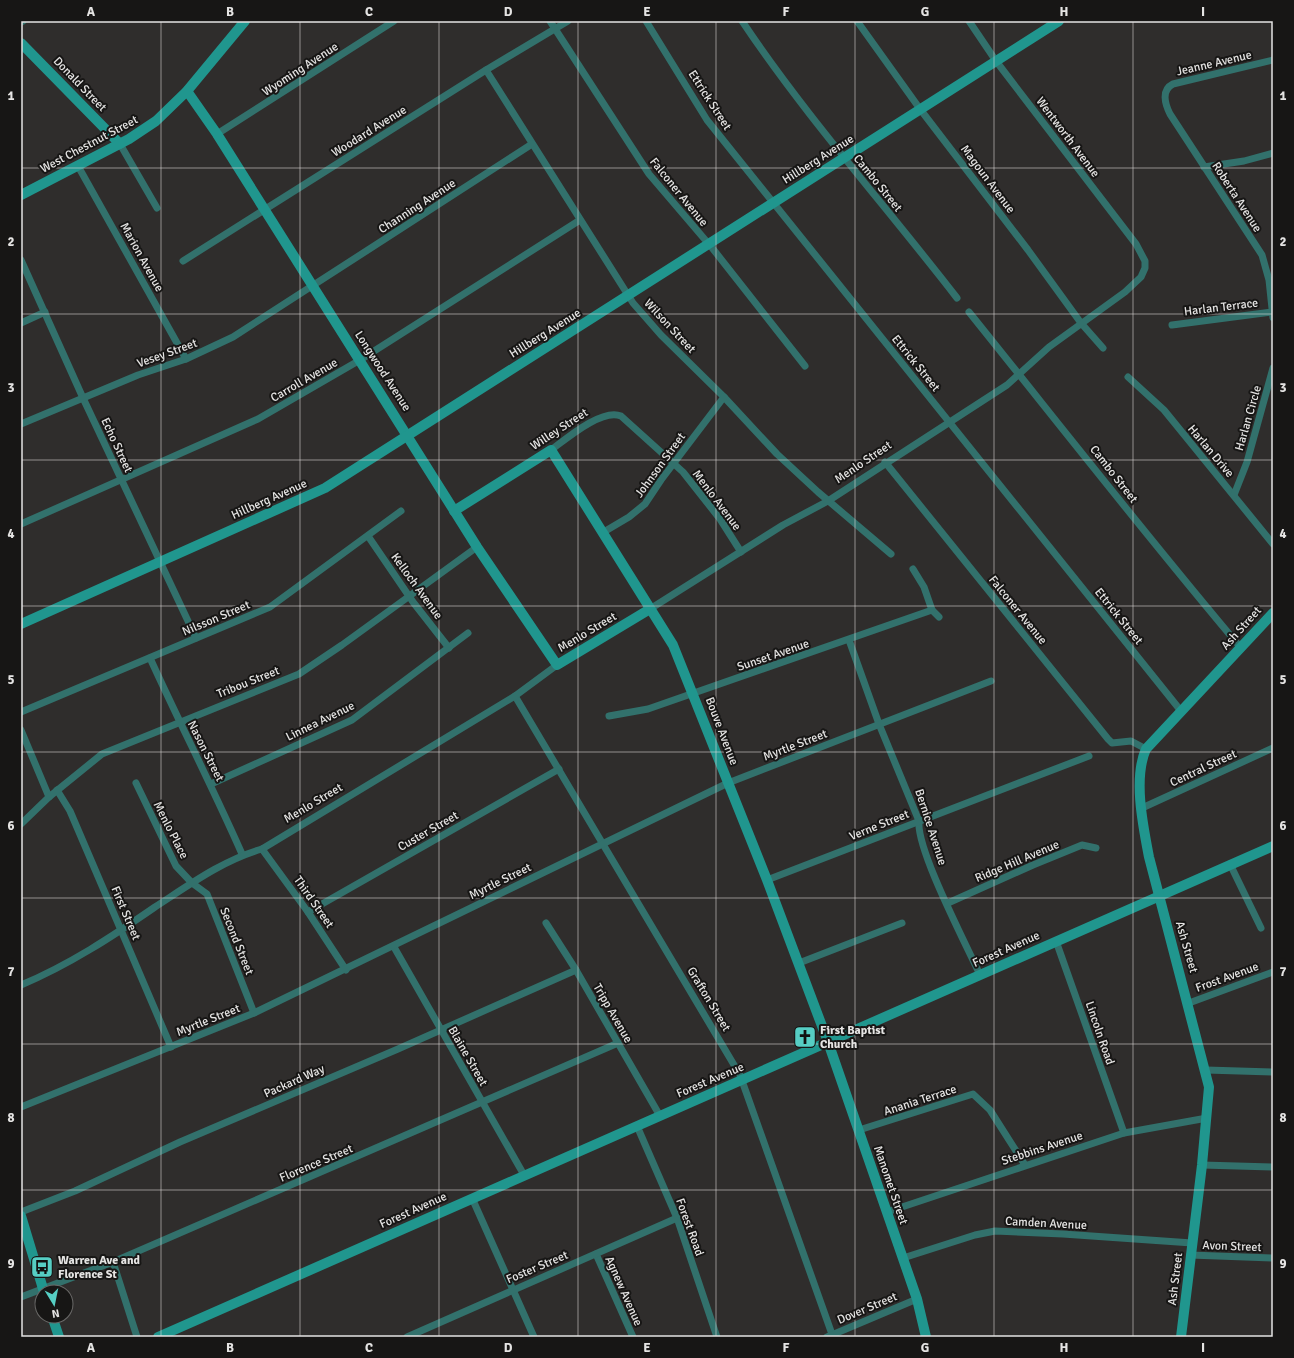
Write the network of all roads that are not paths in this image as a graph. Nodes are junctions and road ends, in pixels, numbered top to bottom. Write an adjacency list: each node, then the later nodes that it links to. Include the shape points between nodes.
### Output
1 (245, 21): 15 (street, West Chestnut Street)
2 (394, 21): 18 (street, Wyoming Avenue)
3 (550, 21): 10 (street, Falconer Avenue)
4 (568, 21): 10 (street, Woodard Avenue)
5 (646, 21): 26 (street, Ettrick Street, via 707,120)
6 (742, 21): 22 (street, Cambo Street)
7 (858, 21): 17 (street, Magoun Avenue)
8 (969, 21): 13 (street, Wentworth Avenue)
9 (1059, 21): 13 (street, Hillberg Avenue)
10 (555, 27): 14 (street, Woodard Avenue); 30 (street, Falconer Avenue, via 642,164)
11 (21, 43): 19 (street, Donald Street)
12 (1273, 60): 16 (street, Jeanne Avenue, via 1173,84)
13 (996, 61): 17 (street, Hillberg Avenue); 33 (street, Wentworth Avenue, via 1136,244 1144,258)
14 (486, 70): 20 (street, Wilson Street); 28 (street, Woodard Avenue)
15 (187, 91): 18 (street, Longwood Avenue); 19 (street, West Chestnut Street, via 156,121)
16 (1165, 94): 24 (street, Roberta Avenue, via 1170,114)
17 (920, 109): 22 (street, Hillberg Avenue); 41 (street, Magoun Avenue)
18 (217, 134): 28 (street, Longwood Avenue)
19 (120, 144): 23 (street, West Chestnut Street); 27 (street)
20 (532, 144): 29 (street, Wilson Street); 34 (street, Channing Avenue)
21 (1273, 153): 24 (street, via 1244,161)
22 (844, 158): 26 (street, Hillberg Avenue); 36 (street, Cambo Street)
23 (78, 166): 25 (street, West Chestnut Street); 44 (street, Marion Avenue)
24 (1204, 167): 39 (street, Roberta Avenue, via 1262,255 1269,280)
25 (21, 195)
26 (773, 203): 30 (street, Hillberg Avenue); 52 (street, Ettrick Street)
27 (157, 208)
28 (264, 210): 32 (street, Woodard Avenue); 34 (street, Longwood Avenue)
29 (580, 220): 35 (street, Wilson Street); 45 (street, Carroll Avenue)
30 (709, 245): 35 (street, Hillberg Avenue); 46 (street, Falconer Avenue)
31 (21, 260): 37 (street, Echo Street)
32 (183, 262)
33 (1145, 268): 41 (street, Menlo Street, via 1141,277 1125,292)
34 (313, 286): 44 (street, Vesey Street, via 233,337); 45 (street, Longwood Avenue)
35 (628, 296): 50 (street, Wilson Street, via 661,335); 54 (street, Hillberg Avenue)
36 (957, 298)
37 (45, 312): 40 (street); 51 (street, Echo Street)
38 (969, 312): 48 (street, Cambo Street)
39 (1273, 315): 42 (street, Harlan Terrace)
40 (21, 323)
41 (1081, 323): 43 (street, Magoun Avenue); 48 (street, Menlo Street, via 1049,347)
42 (1172, 325)
43 (1103, 348)
44 (186, 359): 51 (street, Vesey Street, via 138,375)
45 (360, 360): 54 (street, Longwood Avenue); 58 (street, Carroll Avenue, via 258,419)
46 (804, 366)
47 (1273, 368): 59 (street, Harlan Circle, via 1247,462)
48 (1019, 375): 52 (street, Menlo Street); 82 (street, Cambo Street)
49 (1128, 377): 59 (street, Harlan Drive, via 1164,410)
50 (724, 397): 57 (street, Johnson Street); 60 (street, Wilson Street, via 772,449)
51 (83, 398): 53 (street, Vesey Street); 58 (street, Echo Street)
52 (949, 422): 56 (street, Menlo Street); 88 (street, Ettrick Street)
53 (21, 424)
54 (408, 436): 61 (street, Longwood Avenue); 70 (street, Hillberg Avenue, via 325,488)
55 (551, 450): 57 (street, Willey Street, via 598,419 617,414); 61 (street, Willey Street); 64 (street, Bouve Avenue)
56 (885, 462): 60 (street, Menlo Street); 95 (street, Falconer Avenue, via 1108,739 1112,743 1131,741)
57 (674, 463): 64 (street, Johnson Street, via 645,504); 68 (street, Menlo Avenue, via 713,510)
58 (121, 480): 63 (street, Carroll Avenue); 70 (street, Echo Street)
59 (1234, 495): 66 (street, Harlan Drive)
60 (828, 500): 68 (street, Menlo Street); 69 (street, Wilson Street)
61 (454, 510): 67 (street, Longwood Avenue)
62 (401, 511): 65 (street, Nilsson Street)
63 (21, 524)
64 (602, 534): 73 (street, Bouve Avenue)
65 (368, 536): 72 (street, Kelloch Avenue); 79 (street, Nilsson Street, via 270,607)
66 (1273, 544)
67 (477, 547): 72 (street, Tribou Street); 84 (street, Longwood Avenue)
68 (741, 552): 73 (street, Menlo Street)
69 (891, 554)
70 (161, 562): 77 (street, Hillberg Avenue); 79 (street, Echo Street)
71 (914, 569): 74 (street)
72 (408, 595): 81 (street, Kelloch Avenue); 91 (street, Tribou Street, via 299,674)
73 (650, 609): 84 (street, Menlo Street); 86 (street, Bouve Avenue, via 673,645)
74 (932, 610): 76 (street); 80 (street, Sunset Avenue)
75 (1273, 613): 82 (street, Ash Street)
76 (939, 617)
77 (21, 624)
78 (468, 633): 81 (street, Linnea Avenue)
79 (196, 638): 83 (street, Nilsson Street)
80 (849, 640): 86 (street, Sunset Avenue); 92 (street, Bernice Avenue)
81 (449, 648): 100 (street, Linnea Avenue, via 352,720)
82 (1241, 648): 88 (street, Ash Street)
83 (150, 658): 89 (street, Nilsson Street); 91 (street, Nason Street)
84 (557, 665): 87 (street, Menlo Street)
85 (991, 681): 92 (street, Myrtle Street)
86 (693, 694): 90 (street, Sunset Avenue, via 648,709); 99 (street, Bouve Avenue)
87 (515, 696): 97 (street, Grafton Street); 109 (street, Menlo Street)
88 (1181, 711): 95 (street, Ash Street)
89 (21, 712)
90 (609, 716)
91 (179, 722): 100 (street, Nason Street); 101 (street, Tribou Street, via 102,754)
92 (879, 724): 99 (street, Myrtle Street); 104 (street, Bernice Avenue)
93 (21, 730): 102 (street)
94 (1273, 748): 103 (street, Central Street)
95 (1146, 749): 103 (street, Ash Street, via 1140,769)
96 (1089, 756): 104 (street, Verne Street)
97 (559, 769): 106 (street, Grafton Street); 116 (street, Custer Street)
98 (136, 783): 113 (street, Menlo Place, via 176,866)
99 (728, 783): 106 (street, Myrtle Street); 112 (street, Bouve Avenue)
100 (211, 784): 110 (street, Nason Street)
101 (57, 790): 102 (street, Tribou Street); 120 (street, First Street, via 70,811)
102 (50, 797): 105 (street, Tribou Street)
103 (1142, 808): 114 (street, Ash Street, via 1147,846)
104 (919, 821): 112 (street, Verne Street); 115 (street, Bernice Avenue, via 920,834)
105 (21, 824)
106 (603, 842): 122 (street, Myrtle Street); 137 (street, Grafton Street)
107 (1273, 846): 111 (street, Forest Avenue)
108 (1096, 848): 115 (street, Ridge Hill Avenue, via 1082,845)
109 (262, 849): 110 (street, Menlo Street); 116 (street, Third Street)
110 (242, 854): 113 (street, Menlo Street)
111 (1230, 864): 114 (street, Forest Avenue); 119 (street)
112 (767, 880): 123 (street, Bouve Avenue)
113 (192, 883): 120 (street, Menlo Street); 130 (street, Second Street, via 207,894)
114 (1159, 896): 121 (street, Forest Avenue); 129 (street, Ash Street)
115 (948, 903): 127 (street, Bernice Avenue)
116 (308, 912): 124 (street, Third Street)
117 (546, 923): 125 (street, Tripp Avenue)
118 (902, 923): 123 (street)
119 (1261, 928)
120 (121, 930): 128 (street, Menlo Street, via 47,975); 134 (street, First Street)
121 (1056, 941): 127 (street, Forest Avenue); 144 (street, Lincoln Road)
122 (394, 947): 124 (street, Myrtle Street); 131 (street, Blaine Street)
123 (799, 963): 132 (street, Bouve Avenue)
124 (346, 970): 130 (street, Myrtle Street)
125 (576, 970): 131 (street, Packard Way); 133 (street, Tripp Avenue)
126 (1273, 972): 129 (street, Frost Avenue)
127 (980, 975): 132 (street, Forest Avenue)
128 (21, 985)
129 (1189, 1003): 135 (street, Ash Street)
130 (254, 1013): 134 (street, Myrtle Street)
131 (440, 1029): 138 (street, Blaine Street); 150 (street, Packard Way, via 180,1142 75,1191)
132 (828, 1042): 137 (street, Forest Avenue); 143 (street, Manomet Street)
133 (618, 1044): 138 (street, Florence Street); 140 (street, Tripp Avenue)
134 (171, 1047): 139 (street, Myrtle Street)
135 (1206, 1070): 136 (street); 141 (street, Ash Street, via 1209,1087)
136 (1273, 1072)
137 (743, 1080): 140 (street, Forest Avenue); 167 (street, Grafton Street)
138 (483, 1102): 148 (street, Blaine Street); 159 (street, Florence Street)
139 (21, 1107)
140 (660, 1116): 142 (street, Forest Avenue)
141 (1207, 1118): 144 (street, Stebbins Avenue); 146 (street, Ash Street)
142 (637, 1126): 148 (street, Forest Avenue); 153 (street, Forest Road)
143 (860, 1130): 145 (street, Anania Terrace, via 973,1094 990,1110); 151 (street, Manomet Street)
144 (1124, 1133): 145 (street, Stebbins Avenue)
145 (1025, 1165): 151 (street, Stebbins Avenue)
146 (1202, 1165): 147 (street); 154 (street, Ash Street)
147 (1273, 1167)
148 (524, 1176): 149 (street, Forest Avenue)
149 (472, 1198): 162 (street); 170 (street, Forest Avenue)
150 (21, 1212)
151 (887, 1212): 157 (street, Manomet Street)
152 (21, 1216): 160 (street)
153 (677, 1218): 155 (street, Foster Street); 174 (street, Forest Road)
154 (1192, 1243): 156 (street, Ash Street); 157 (street, Camden Avenue, via 995,1231)
155 (596, 1254): 162 (street, Foster Street); 173 (street, Agnew Avenue)
156 (1190, 1255): 158 (street, Avon Street); 176 (street, Ash Street)
157 (903, 1258): 165 (street, Manomet Street)
158 (1273, 1258)
159 (114, 1262): 161 (street, Florence Street); 169 (street)
160 (42, 1284)
161 (61, 1284)
162 (513, 1289): 171 (street, Foster Street); 172 (street)
163 (34, 1294): 164 (street, Florence Street)
164 (21, 1297)
165 (917, 1299): 167 (street, Dover Street); 175 (street, Manomet Street)
166 (55, 1324): 168 (street)
167 (831, 1336)
168 (59, 1337)
169 (138, 1337)
170 (158, 1337)
171 (407, 1337)
172 (534, 1337)
173 (633, 1337)
174 (717, 1337)
175 (926, 1337)
176 (1181, 1337)

